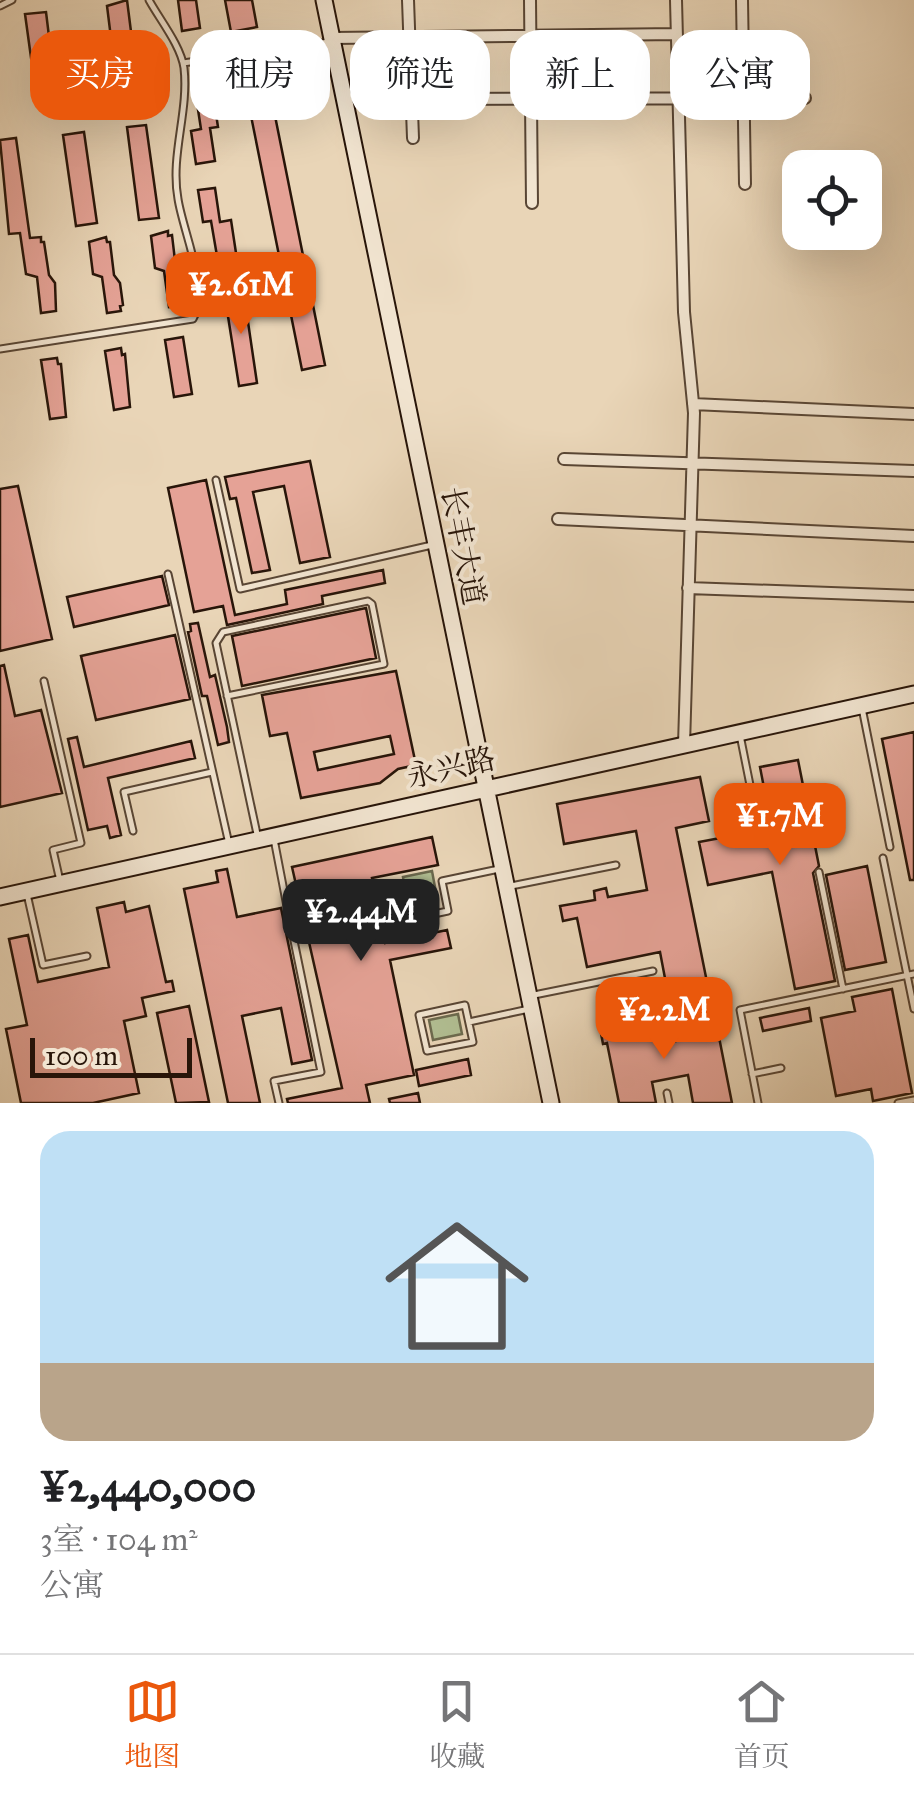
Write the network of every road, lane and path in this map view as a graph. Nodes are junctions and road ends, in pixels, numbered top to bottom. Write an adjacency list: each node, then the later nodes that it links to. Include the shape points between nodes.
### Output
1 (12, 0): 8 (lane)
2 (149, 0): 15 (lane)
3 (324, 0): 14 (main road, 长丰大道)
4 (408, 0): 9 (street)
5 (530, 0): 10 (street)
6 (676, 0): 11 (street)
7 (742, 0): 12 (street)
8 (0, 6)
9 (409, 30)
10 (530, 30)
11 (677, 30)
12 (743, 30)
13 (350, 39): 14 (street)
14 (332, 40): 15 (lane); 33 (main road, 长丰大道)
15 (183, 63): 23 (lane, via 175,175 198,284 193,319)
16 (413, 120): 20 (street)
17 (530, 120): 22 (street)
18 (679, 120): 24 (street)
19 (744, 120): 21 (street)
20 (413, 138)
21 (745, 184)
22 (532, 203)
23 (0, 349)
24 (693, 404): 25 (street); 27 (street)
25 (914, 414)
26 (564, 459): 27 (street)
27 (692, 463): 28 (street); 31 (street)
28 (914, 471)
29 (216, 480): 33 (lane, via 240,589)
30 (558, 520): 31 (street)
31 (690, 526): 32 (street); 35 (street)
32 (914, 536)
33 (435, 544): 44 (main road, 长丰大道)
34 (168, 574): 43 (lane)
35 (688, 588): 36 (street); 42 (street)
36 (914, 596)
37 (44, 681): 54 (lane, via 81,844 53,850)
38 (914, 694): 40 (main road, 永兴路)
39 (227, 696): 39 (lane, via 216,643 223,632 372,604 384,664); 47 (lane)
40 (861, 705): 41 (main road, 永兴路); 49 (lane)
41 (740, 732): 42 (main road, 永兴路); 45 (lane)
42 (684, 745): 44 (main road, 永兴路)
43 (212, 772): 46 (lane, via 124,792); 48 (lane)
44 (484, 789): 47 (main road, 永兴路); 52 (main road, 长丰大道)
45 (754, 805)
46 (133, 831)
47 (265, 838): 48 (main road, 永兴路); 59 (lane)
48 (229, 846): 54 (main road, 永兴路)
49 (890, 847)
50 (883, 858): 63 (lane)
51 (616, 865): 55 (lane)
52 (502, 868): 55 (main road, 长丰大道); 57 (lane, via 442,881 448,911 396,922)
53 (818, 872): 64 (lane)
54 (60, 884): 56 (main road, 永兴路)
55 (505, 887): 65 (main road, 长丰大道)
56 (27, 891): 58 (main road, 永兴路); 61 (lane, via 43,966)
57 (390, 893)
58 (0, 897)
59 (290, 917)
60 (292, 931): 72 (lane, via 320,1072 274,1081)
61 (87, 956)
62 (653, 970): 65 (lane)
63 (911, 975): 64 (lane); 66 (lane)
64 (842, 989): 69 (lane, via 740,1010)
65 (530, 1003): 67 (lane); 73 (main road, 长丰大道)
66 (914, 1009)
67 (469, 1022): 67 (lane, via 473,1042 427,1051 419,1015 466,1006)
68 (780, 1068): 69 (lane)
69 (752, 1074): 75 (lane)
70 (667, 1093): 74 (lane)
71 (914, 1100): 76 (lane)
72 (279, 1103)
73 (550, 1103)
74 (669, 1103)
75 (758, 1103)
76 (898, 1103)

